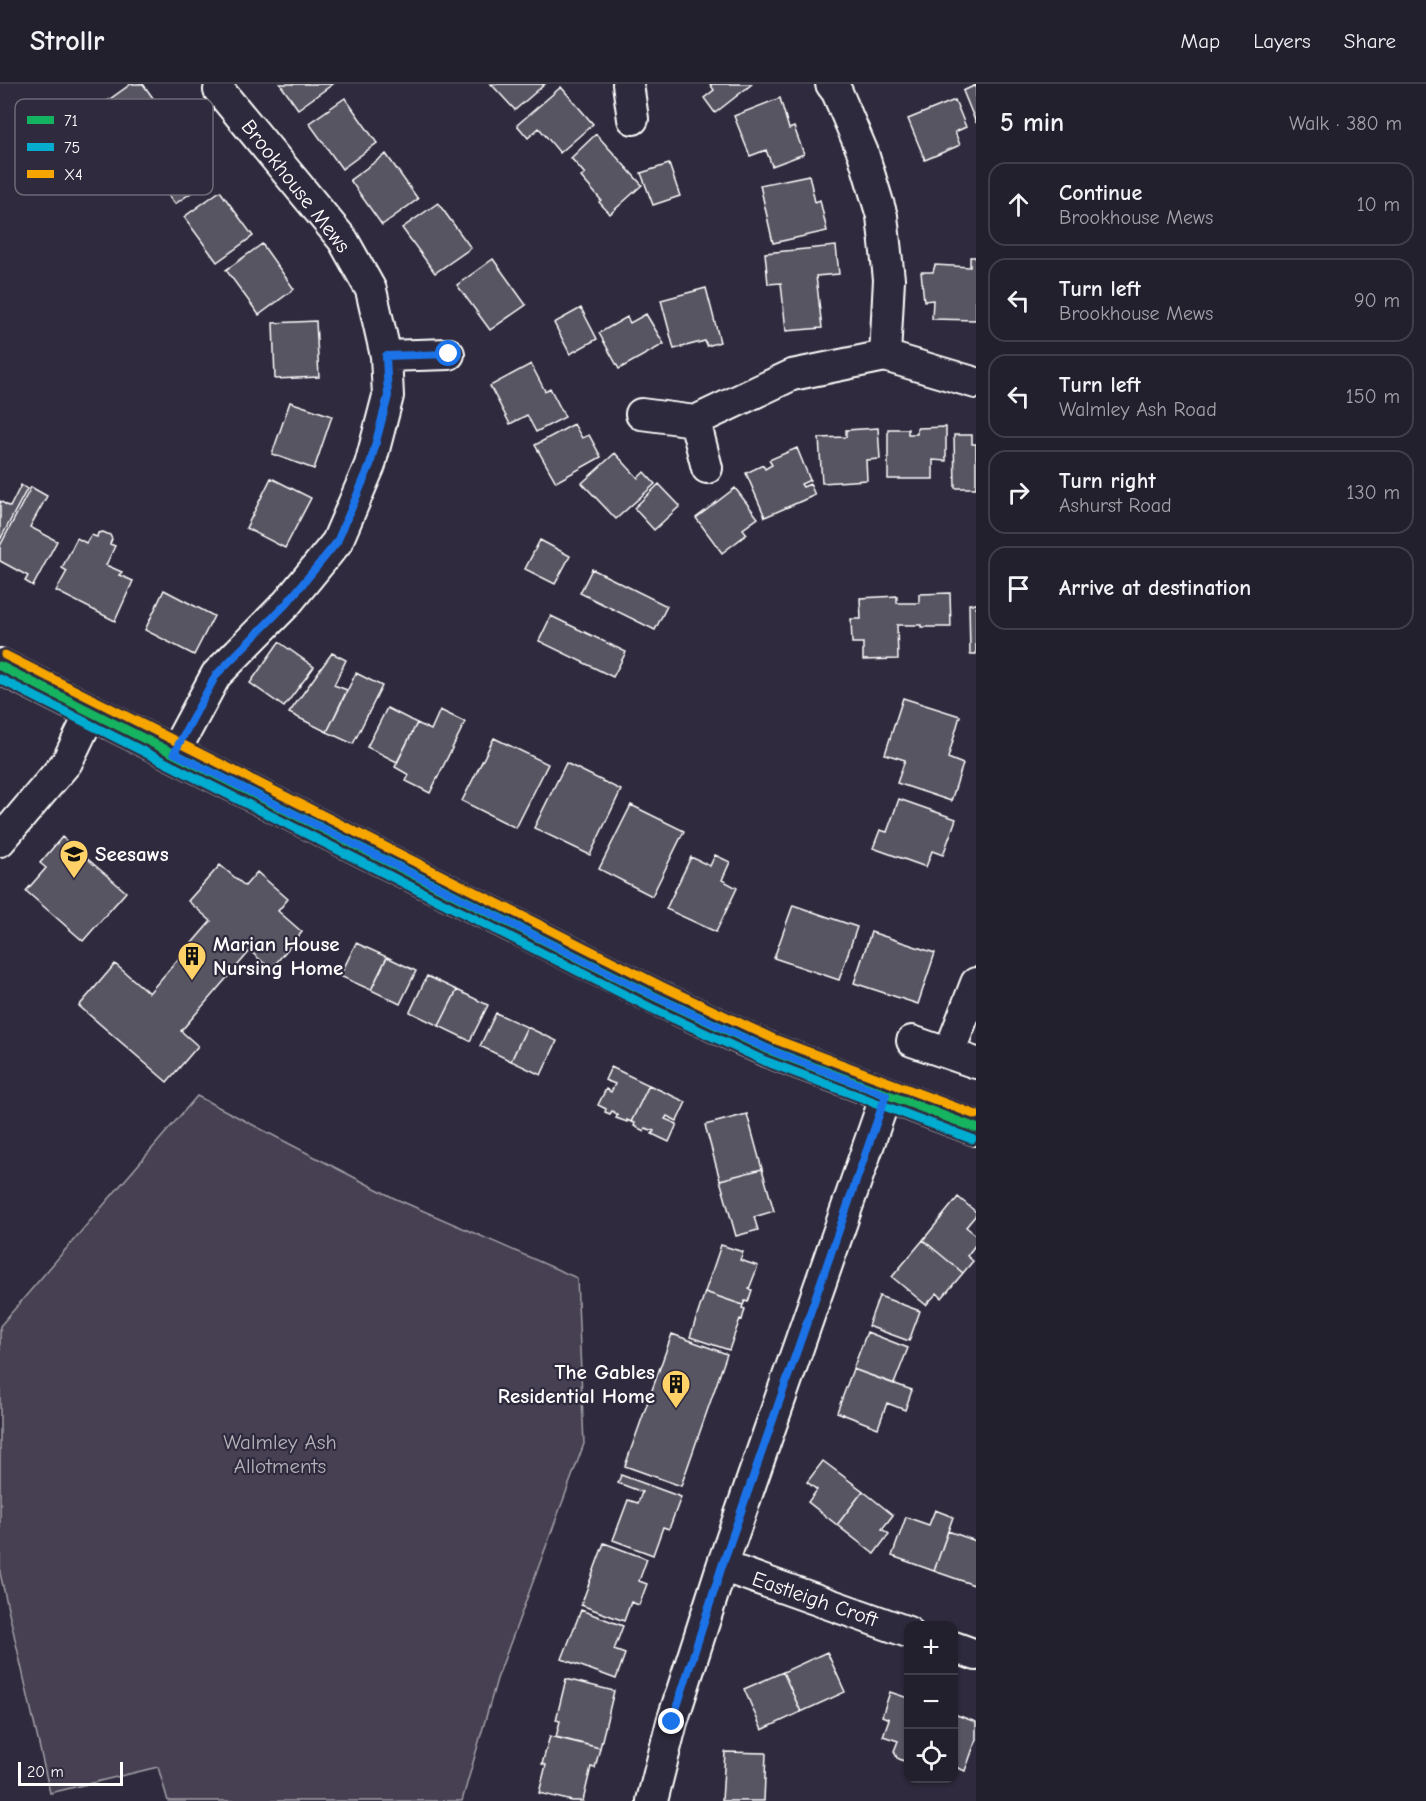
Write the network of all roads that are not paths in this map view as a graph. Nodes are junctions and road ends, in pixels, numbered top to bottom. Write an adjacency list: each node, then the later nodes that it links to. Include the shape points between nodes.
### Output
1 (628, 84): 4 (street)
2 (840, 87): 7 (street, via 882,216 889,279)
3 (219, 90): 6 (street, Brookhouse Mews, via 343,240 370,290)
4 (633, 119)
5 (449, 354): 6 (street)
6 (386, 356): 14 (street, Brookhouse Mews, via 388,396 370,465 337,542 287,603 216,675)
7 (885, 356): 8 (street); 10 (street, via 792,375)
8 (976, 383)
9 (641, 414): 10 (street)
10 (695, 421): 11 (street)
11 (707, 468)
12 (0, 666): 13 (street)
13 (91, 712): 14 (street); 15 (street, via 67,762)
14 (174, 753): 19 (street, via 656,997 770,1050)
15 (0, 841)
16 (976, 983): 18 (street)
17 (912, 1041): 18 (street)
18 (962, 1058)
19 (886, 1095): 20 (street); 21 (street)
20 (976, 1128)
21 (722, 1566): 22 (street, Eastleigh Croft); 25 (street)
22 (904, 1630)
23 (958, 1648): 24 (street)
24 (976, 1655)
25 (651, 1801)

